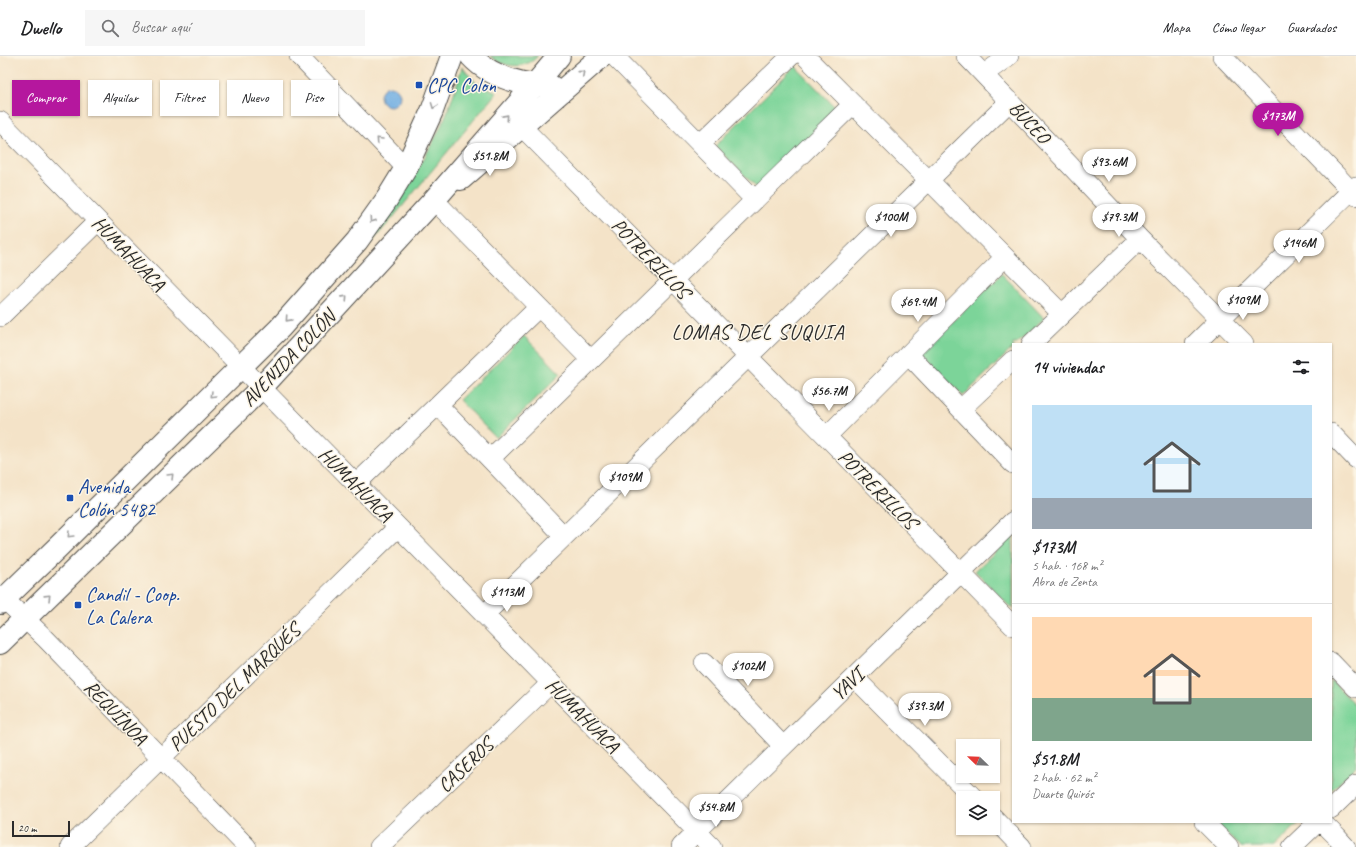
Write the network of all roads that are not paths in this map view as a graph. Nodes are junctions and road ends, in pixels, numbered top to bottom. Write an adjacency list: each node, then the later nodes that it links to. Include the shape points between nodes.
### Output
1 (299, 56): 20 (street, one-way to 1)
2 (452, 56): 20 (main road, AVENIDA COLÓN, one-way to 20, via 432,111)
3 (471, 56): 13 (main road, via 485,69 500,76)
4 (559, 56): 13 (main road, AVENIDA COLÓN)
5 (602, 56): 14 (main road, one-way to 5)
6 (614, 56): 19 (street)
7 (791, 56): 19 (street)
8 (805, 56): 16 (street)
9 (966, 56): 12 (street, BUCEO)
10 (1009, 56): 12 (street)
11 (1222, 56): 22 (street)
12 (984, 74): 15 (street, BUCEO)
13 (534, 85): 14 (main road); 18 (street); 23 (main road, AVENIDA COLÓN, one-way to 13)
14 (565, 88): 18 (main road)
15 (1010, 101): 21 (street); 26 (street, BUCEO)
16 (853, 104): 21 (street); 24 (street)
17 (0, 121): 25 (street, HUMAHUACA)
18 (522, 126): 23 (main road); 28 (street, POTRERILLOS)
19 (700, 144): 24 (street)
20 (406, 168): 40 (main road, AVENIDA COLÓN, one-way to 40, via 356,241 280,328)
21 (929, 180): 27 (street); 37 (street)
22 (1354, 191): 32 (street)
23 (434, 200): 29 (street); 41 (main road, AVENIDA COLÓN, one-way to 23)
24 (755, 200): 28 (street)
25 (98, 221): 31 (street); 40 (street, HUMAHUACA)
26 (1140, 239): 30 (street); 32 (street, BUCEO)
27 (1006, 257): 30 (street); 36 (street)
28 (673, 280): 37 (street, POTRERILLOS); 38 (street)
29 (539, 307): 38 (street); 42 (street)
30 (1062, 314): 33 (street)
31 (0, 317)
32 (1220, 320): 34 (street); 35 (street, BUCEO)
33 (1032, 343)
34 (1196, 343)
35 (1243, 343)
36 (908, 354): 43 (street); 45 (street)
37 (747, 357): 45 (street, POTRERILLOS); 52 (street)
38 (592, 360): 46 (street)
39 (1012, 361): 43 (street)
40 (240, 367): 41 (street, HUMAHUACA); 54 (main road, AVENIDA COLÓN, one-way to 54)
41 (261, 388): 49 (street, HUMAHUACA); 56 (main road, AVENIDA COLÓN, one-way to 41)
42 (438, 405): 46 (street); 49 (street)
43 (961, 409): 48 (street)
44 (1332, 434): 47 (street)
45 (827, 436): 53 (street, POTRERILLOS)
46 (490, 459): 52 (street)
47 (1356, 459)
48 (1012, 463)
49 (356, 484): 51 (street, HUMAHUACA)
50 (1012, 522): 53 (street, YAVI)
51 (398, 527): 55 (street, HUMAHUACA); 65 (street, PUESTO DEL MARQUÉS)
52 (564, 536): 55 (street)
53 (960, 572): 57 (street, POTRERILLOS); 61 (street, YAVI)
54 (1, 599): 56 (street, REQUÍNOA)
55 (484, 615): 62 (street, HUMAHUACA)
56 (25, 619): 58 (main road, AVENIDA COLÓN); 65 (street, REQUÍNOA)
57 (1012, 625)
58 (0, 643)
59 (1332, 663): 63 (street)
60 (704, 664): 64 (street)
61 (854, 677): 64 (street, YAVI); 67 (street)
62 (551, 683): 73 (street, HUMAHUACA); 76 (street, CASEROS)
63 (1356, 688)
64 (783, 746): 73 (street, YAVI)
65 (162, 759): 74 (street, PUESTO DEL MARQUÉS); 75 (street, REQUÍNOA)
66 (1356, 785): 68 (street)
67 (967, 791)
68 (1332, 808)
69 (1205, 823): 80 (street)
70 (1317, 823): 81 (street)
71 (1323, 823): 82 (street)
72 (1000, 824): 79 (street)
73 (697, 831): 77 (street, YAVI); 78 (street, HUMAHUACA)
74 (70, 847)
75 (247, 847)
76 (379, 847)
77 (681, 847)
78 (712, 847)
79 (1022, 847)
80 (1228, 847)
81 (1292, 847)
82 (1346, 847)

